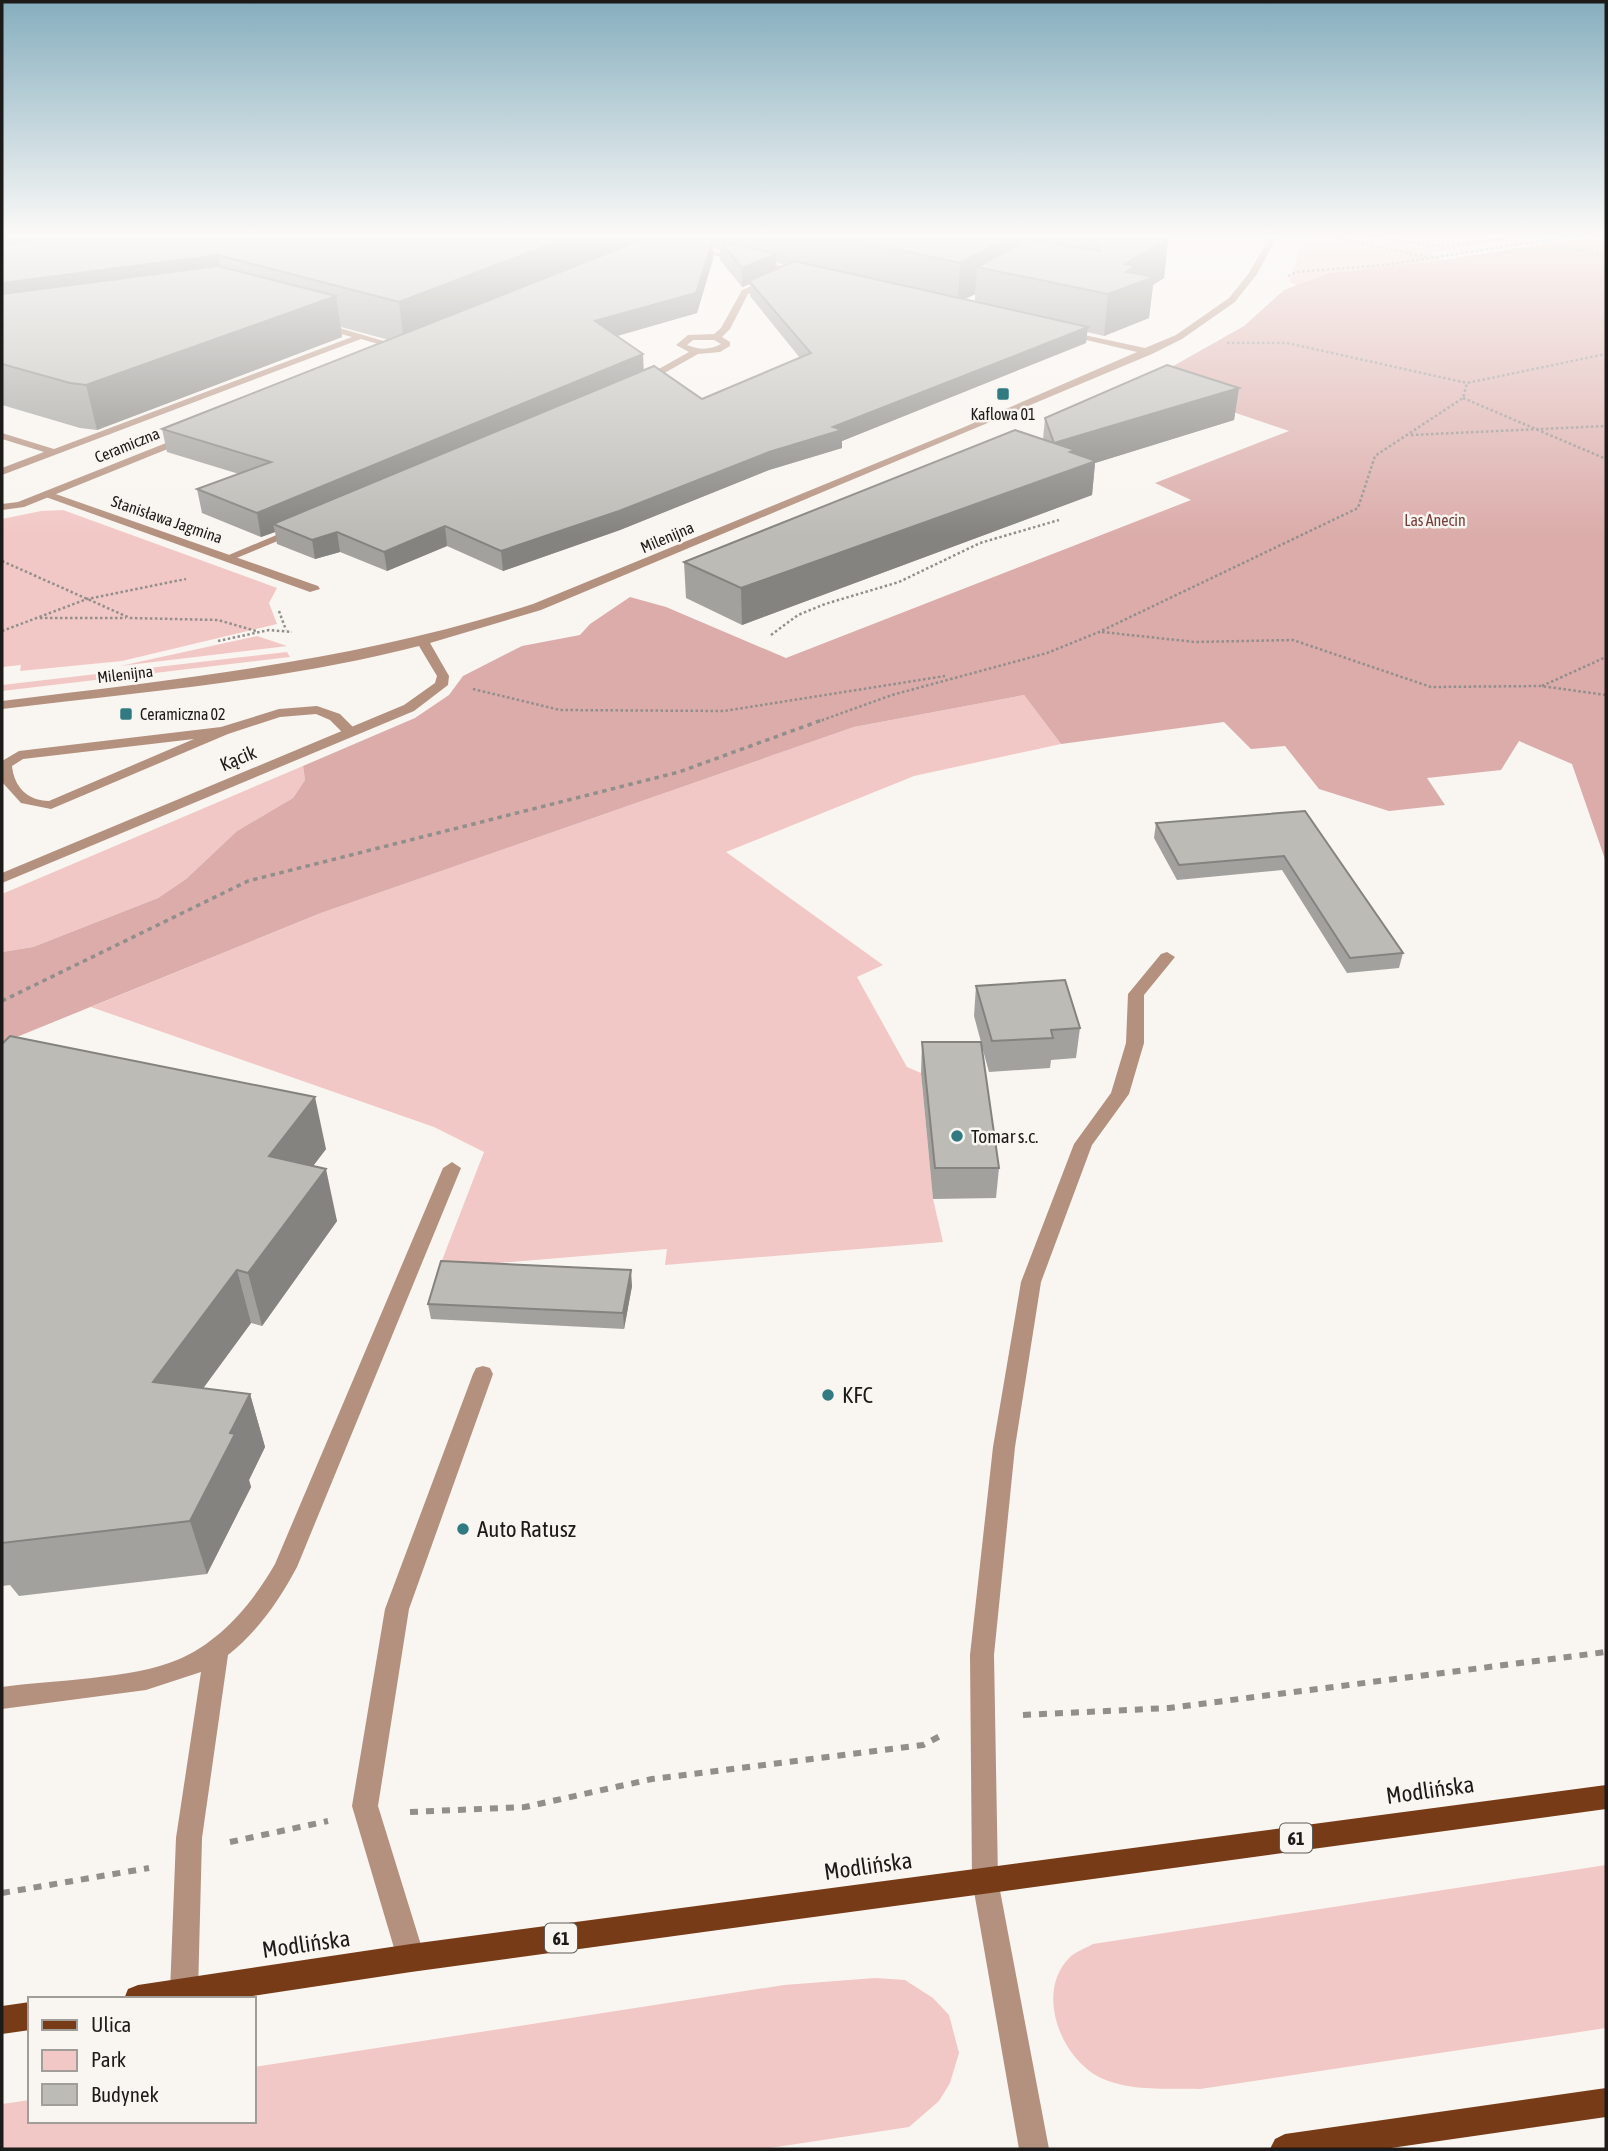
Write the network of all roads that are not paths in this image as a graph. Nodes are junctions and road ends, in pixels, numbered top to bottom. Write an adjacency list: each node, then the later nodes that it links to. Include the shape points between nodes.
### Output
1 (352, 334): 5 (street)
2 (719, 334): 6 (street)
3 (1075, 334): 10 (street)
4 (1183, 334): 10 (street, Milenijna)
5 (362, 337): 8 (street); 15 (street)
6 (716, 337): 9 (street, via 726,341 726,346); 9 (street, via 682,342 684,348)
7 (419, 344): 8 (street)
8 (407, 349): 11 (street)
9 (697, 351): 12 (street)
10 (1149, 352): 22 (street, Milenijna, via 597,584)
11 (394, 354)
12 (629, 388)
13 (201, 432): 17 (street, Ceramiczna)
14 (2, 436): 15 (street)
15 (54, 453): 16 (street)
16 (2, 472)
17 (47, 494): 18 (street, Ceramiczna); 20 (street, Stanisława Jagmina)
18 (2, 507)
19 (307, 524): 20 (street, Stanisława Jagmina)
20 (230, 557): 21 (street)
21 (314, 589)
22 (423, 642): 23 (street, Milenijna, via 242,675); 25 (street, Kącik, via 443,676 433,693)
23 (2, 705)
24 (223, 731): 24 (street, via 51,805 26,802 5,775 5,765 19,755); 25 (street, via 303,709 329,714)
25 (350, 732): 26 (street, Kącik)
26 (2, 878)
27 (1167, 957): 33 (street, via 1136,994 1135,1043 1120,1094 1083,1144 1031,1282 1003,1461 982,1655)
28 (452, 1168): 30 (street, via 285,1567 270,1596 247,1624)
29 (483, 1374): 34 (street, via 397,1609 365,1806)
30 (218, 1647): 31 (street, via 167,1674); 35 (street, via 189,1838)
31 (2, 1698)
32 (1606, 1797): 33 (main road, Modlińska / 61)
33 (985, 1880): 34 (main road, Modlińska / 61); 40 (street)
34 (411, 1958): 35 (main road, Modlińska / 61)
35 (184, 1992): 36 (main road, Modlińska / 61)
36 (151, 1997)
37 (28, 2016): 38 (main road)
38 (2, 2020)
39 (1606, 2102): 41 (main road)
40 (1034, 2149)
41 (1284, 2149)

